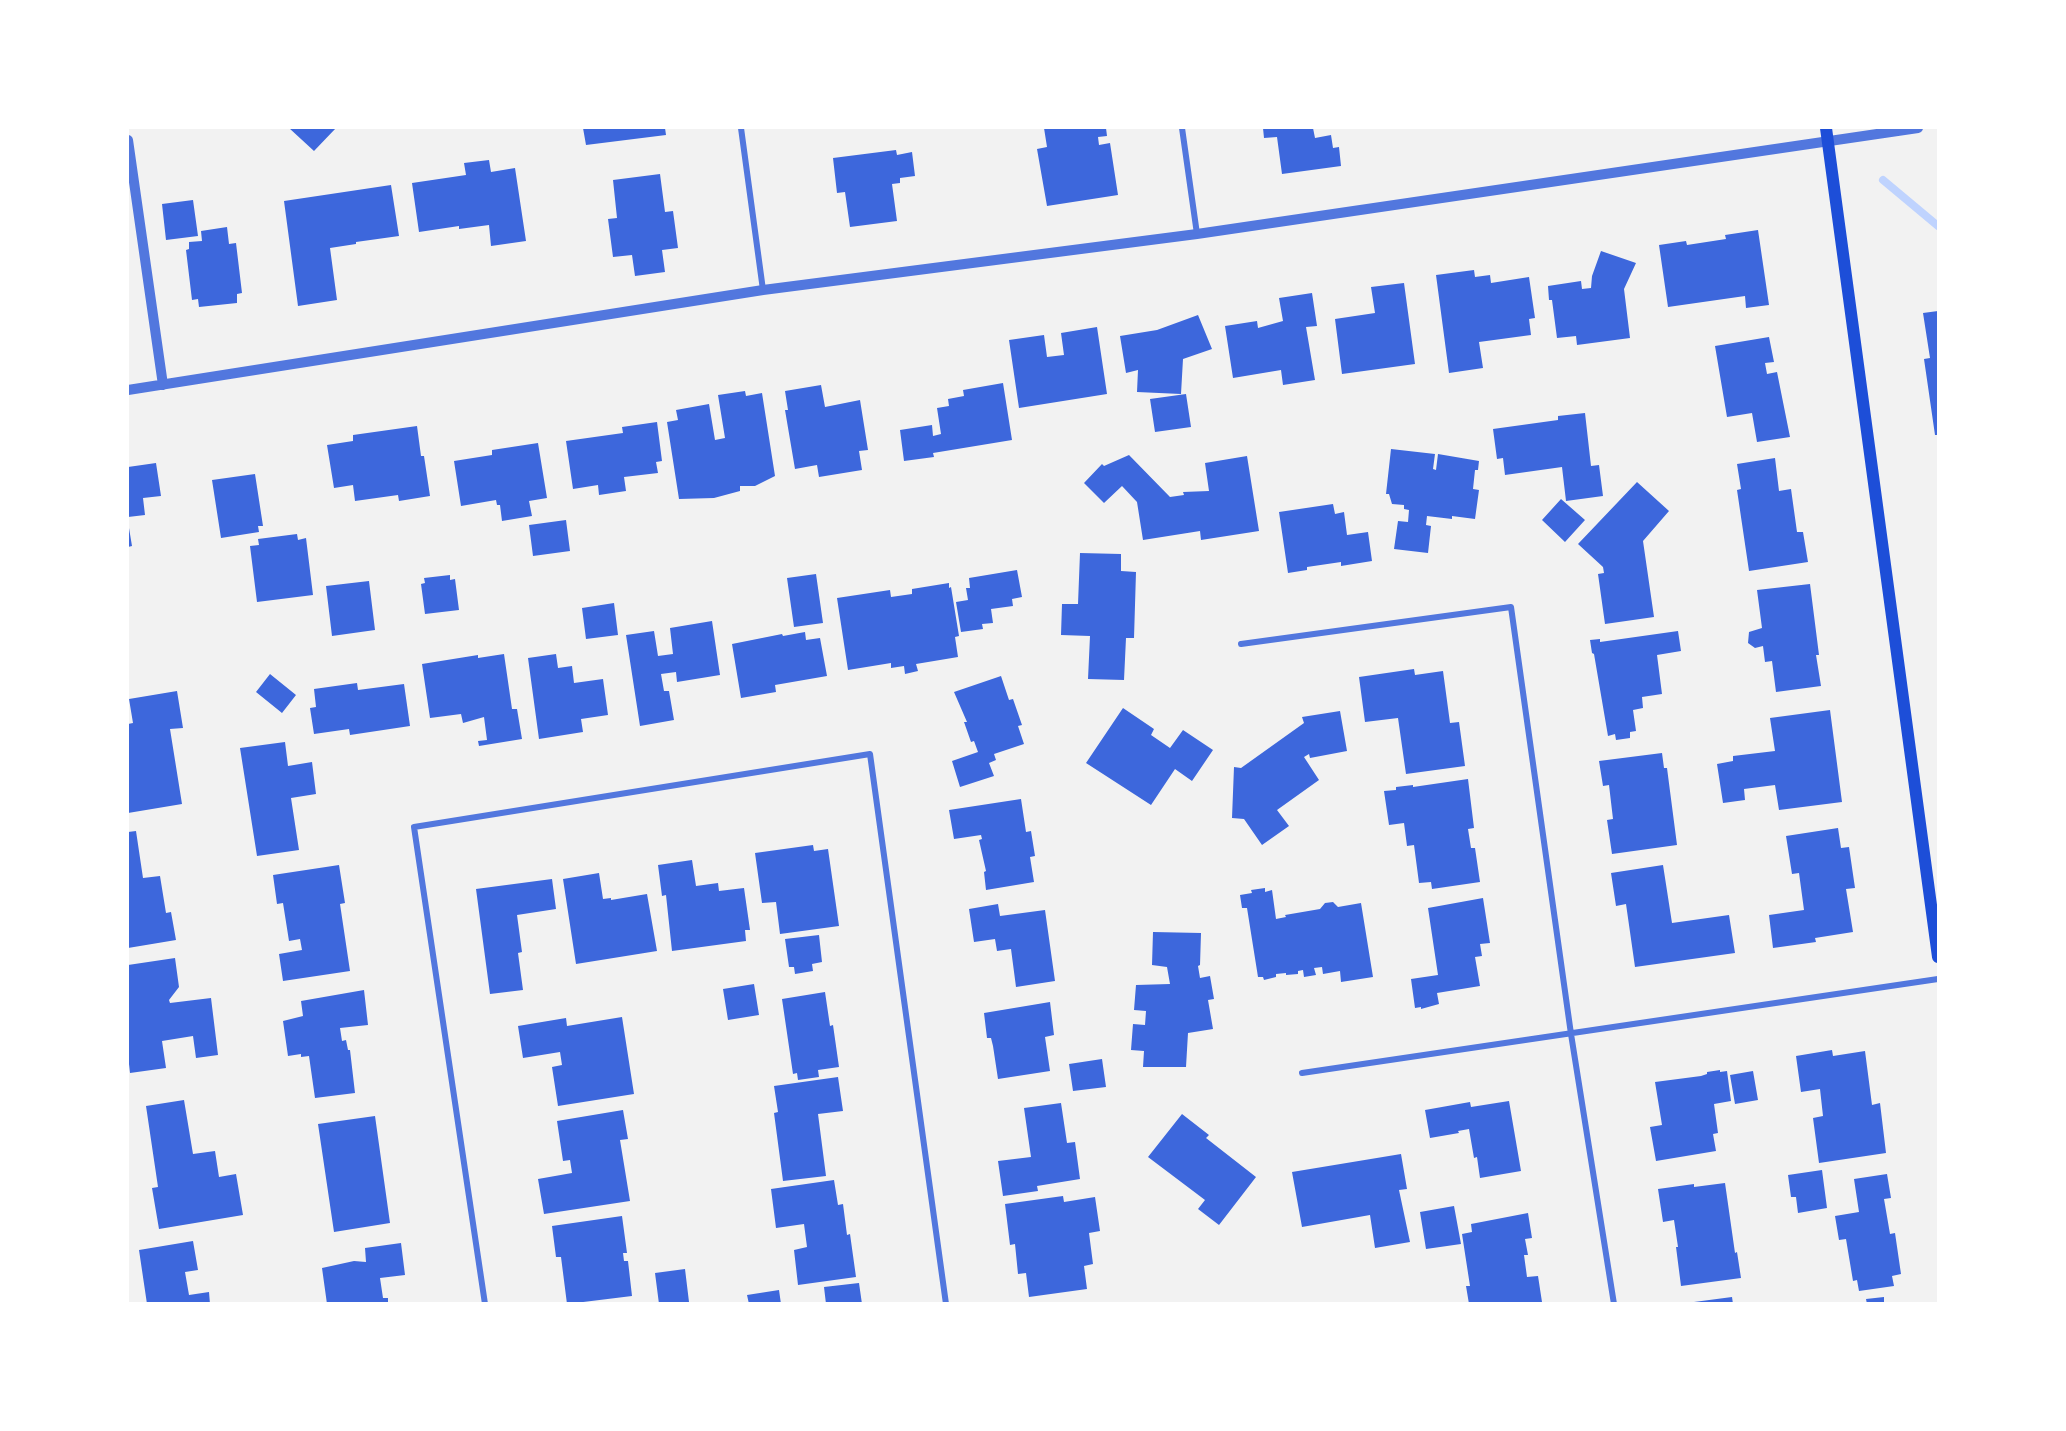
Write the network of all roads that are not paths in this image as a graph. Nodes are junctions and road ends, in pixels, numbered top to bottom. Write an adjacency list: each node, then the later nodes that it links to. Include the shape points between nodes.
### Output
1 (741, 128): 8 (street)
2 (1182, 128): 7 (street)
3 (1826, 128): 6 (main road)
4 (1918, 128): 6 (street)
5 (128, 140): 9 (street)
6 (1828, 141): 7 (street); 12 (main road)
7 (1197, 234): 8 (street)
8 (763, 290): 9 (street)
9 (163, 385): 10 (street)
10 (128, 390)
11 (1241, 644): 14 (street, via 1510,607)
12 (1938, 957)
13 (1938, 979): 14 (street)
14 (1571, 1034): 15 (street); 18 (street)
15 (1302, 1073)
16 (485, 1304): 17 (street, via 414,827 870,754)
17 (946, 1304)
18 (1614, 1304)

